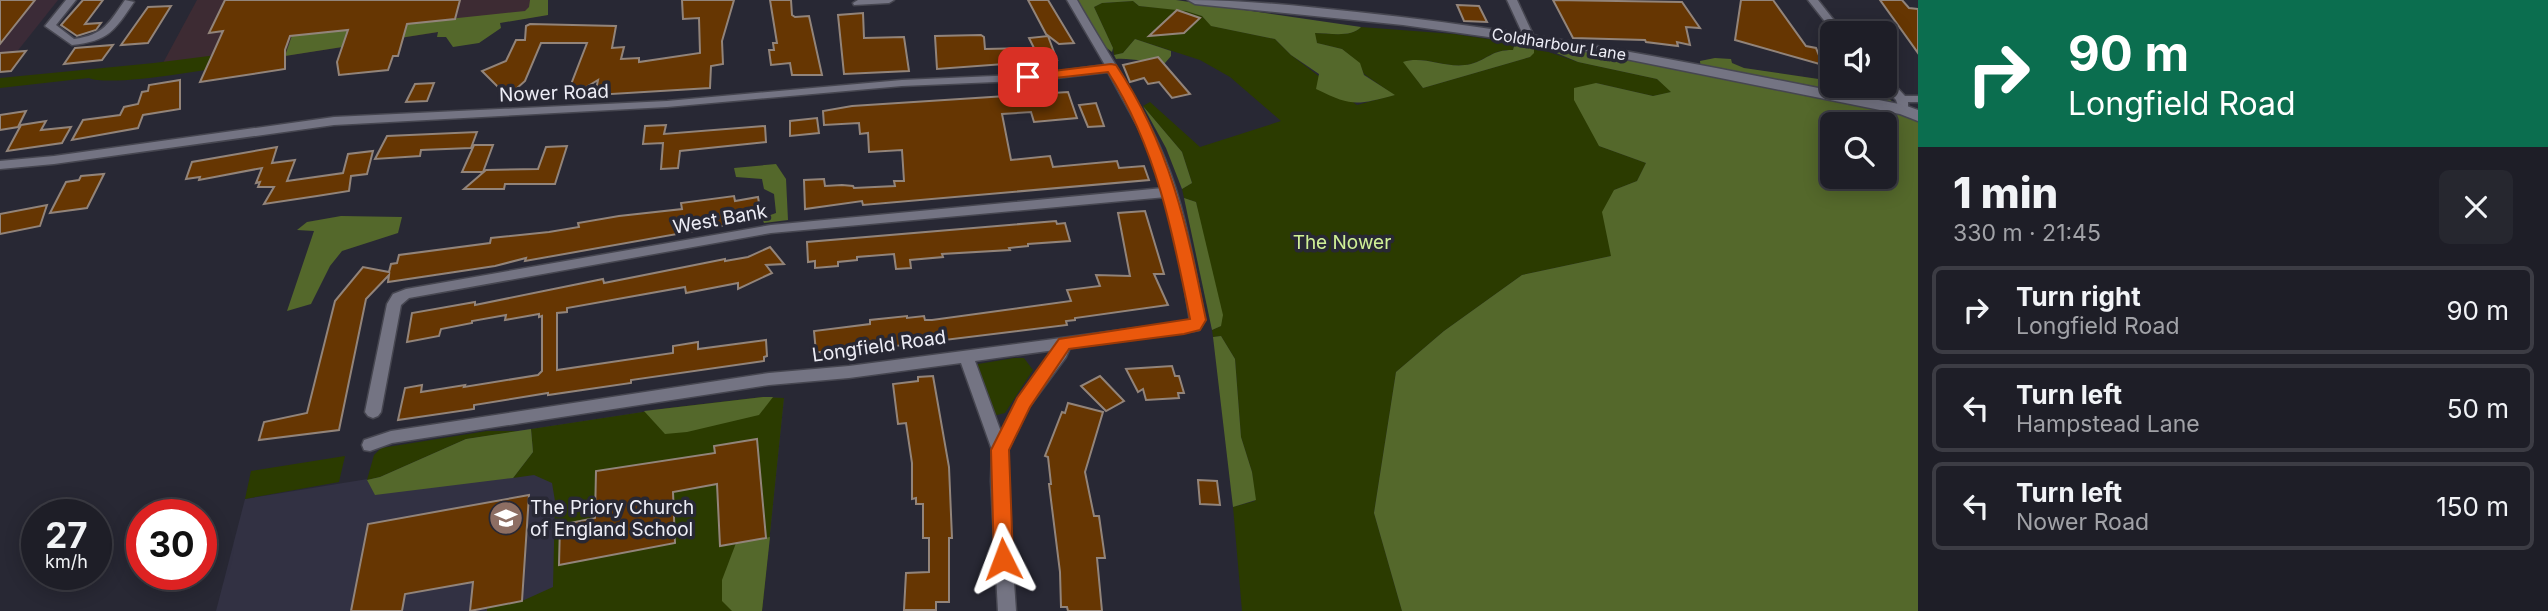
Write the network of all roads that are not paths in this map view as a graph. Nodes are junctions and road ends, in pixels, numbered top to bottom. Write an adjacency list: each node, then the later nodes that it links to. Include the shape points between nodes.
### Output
1 (71, 0): 7 (street, via 50,26 72,42 105,36)
2 (889, 0): 8 (street)
3 (1072, 0): 12 (street)
4 (1195, 0): 9 (street, Coldharbour Lane)
5 (1511, 0): 11 (street)
6 (1813, 0): 10 (street)
7 (128, 2)
8 (858, 3)
9 (1258, 4): 11 (street, Coldharbour Lane)
10 (1830, 21)
11 (1530, 39): 14 (street, Coldharbour Lane)
12 (1111, 68): 15 (street, Nower Road, via 654,105 334,121); 16 (street, via 1150,138)
13 (1918, 99): 14 (street)
14 (1908, 109)
15 (0, 164)
16 (1170, 192): 17 (street, Longfield Road, via 1198,320 1195,326); 19 (street, West Bank, via 771,229 406,294 394,304)
17 (1064, 344): 18 (street, Longfield Road); 21 (street, Longfield Road, via 1023,403)
18 (966, 356): 20 (street, Longfield Road, via 731,385 391,437); 21 (street, Longfield Road)
19 (373, 412)
20 (370, 445)
21 (1000, 450): 22 (street, Longfield Road)
22 (1007, 611)

